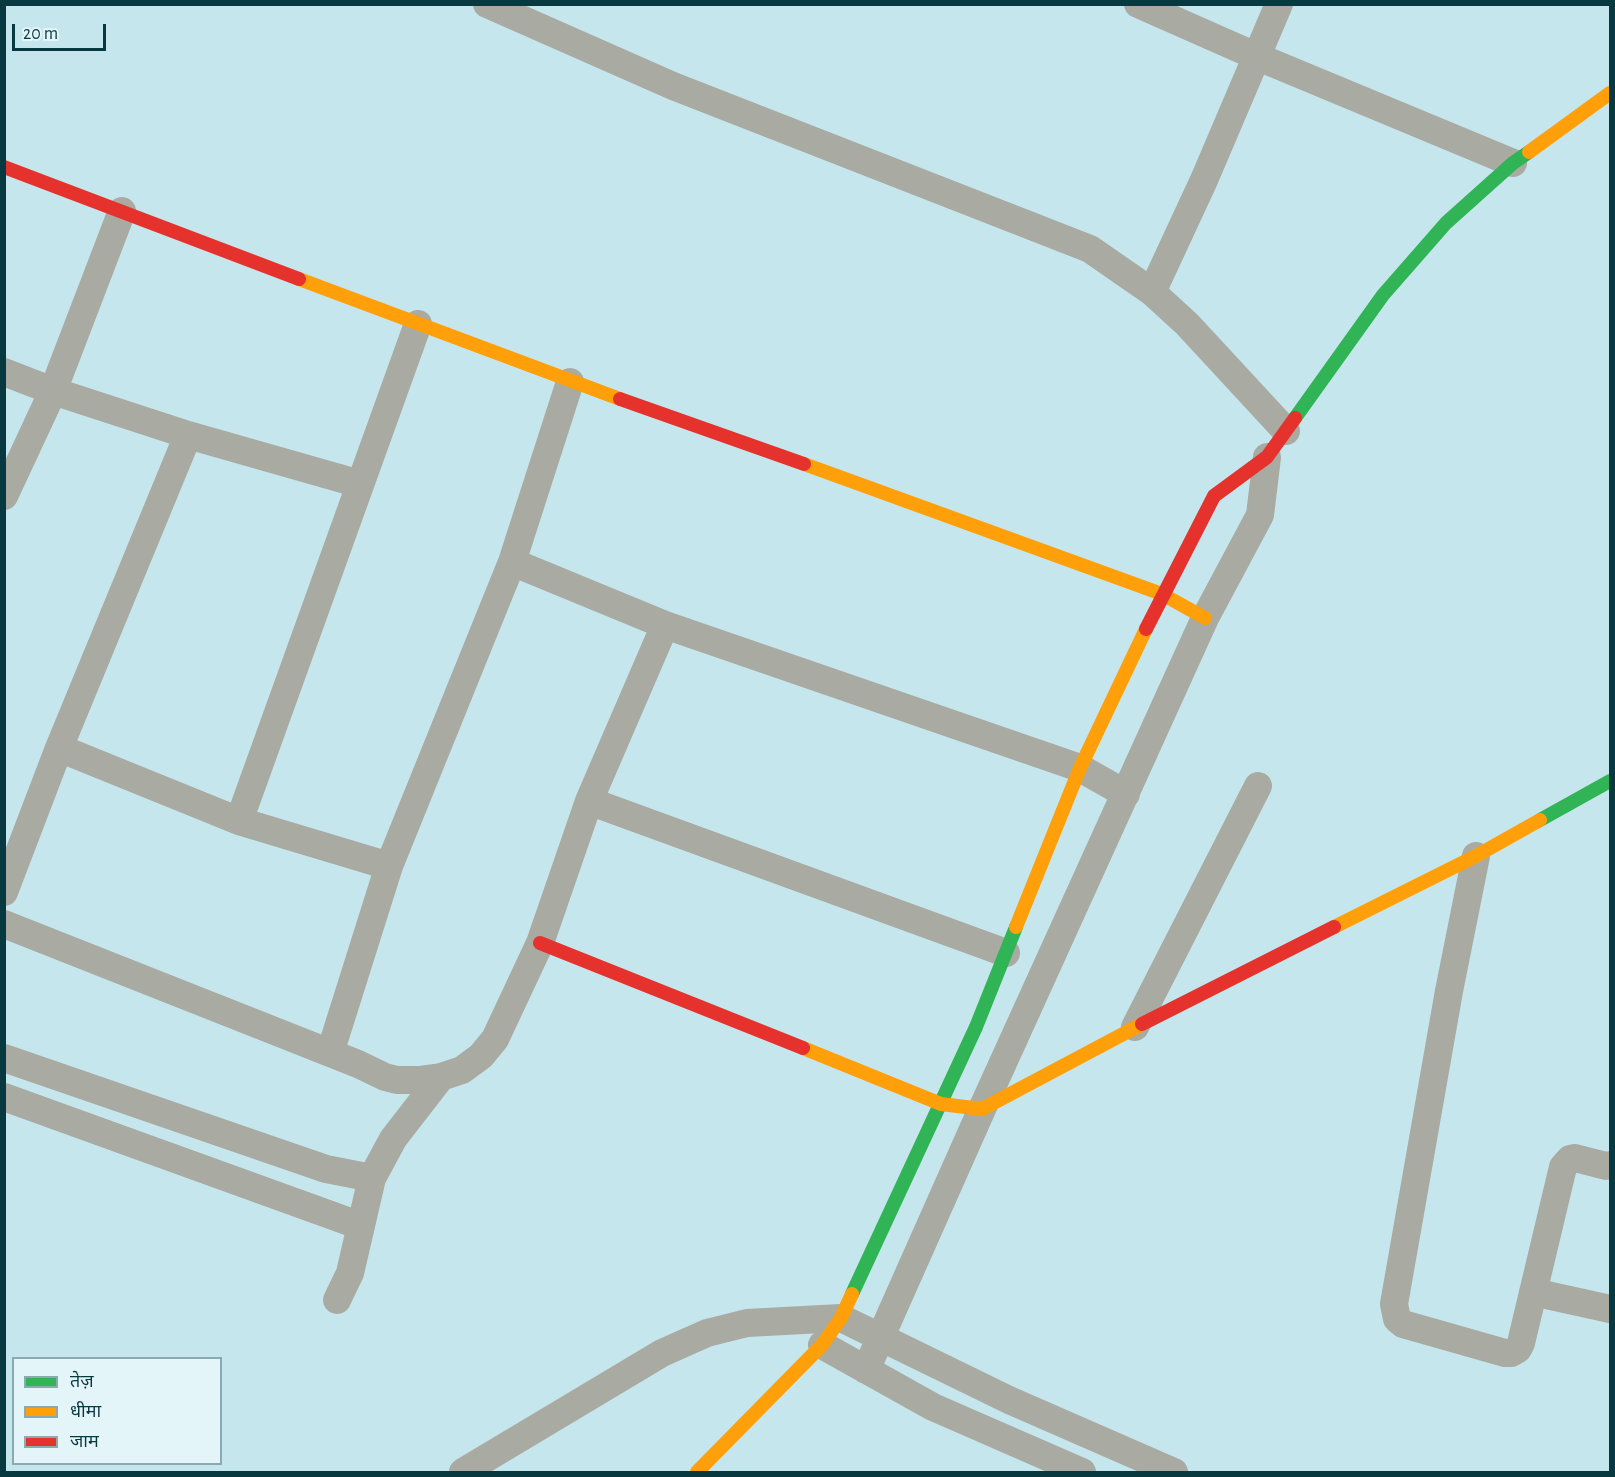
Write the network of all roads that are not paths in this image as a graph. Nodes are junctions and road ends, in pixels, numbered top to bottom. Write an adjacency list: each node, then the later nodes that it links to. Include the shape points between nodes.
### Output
1 (487, 4): 9 (street, via 673,86 1090,249)
2 (1138, 4): 4 (street)
3 (1279, 4): 4 (street)
4 (1258, 57): 6 (street); 9 (street)
5 (1611, 93): 6 (street)
6 (1513, 163): 14 (street, via 1446,223 1383,295)
7 (4, 167): 8 (street)
8 (122, 211): 10 (street); 13 (street)
9 (1152, 292): 14 (street)
10 (418, 324): 12 (street); 17 (street)
11 (4, 372): 13 (street)
12 (570, 382): 19 (street); 20 (street, via 903,498)
13 (53, 391): 15 (street); 18 (street)
14 (1286, 431): 16 (street)
15 (188, 435): 17 (street); 23 (street)
16 (1267, 457): 20 (street, via 1214,496); 21 (street, via 1260,515)
17 (360, 484): 29 (street)
18 (4, 496)
19 (512, 562): 22 (street); 31 (street)
20 (1161, 594): 21 (street); 24 (street)
21 (1205, 618): 27 (street)
22 (665, 625): 24 (street); 28 (street)
23 (59, 748): 29 (street); 32 (street)
24 (1080, 768): 27 (street); 35 (street)
25 (1611, 781): 30 (street)
26 (1258, 786): 36 (street)
27 (1126, 794): 42 (street)
28 (589, 801): 34 (street); 35 (street)
29 (239, 821): 31 (street)
30 (1476, 856): 36 (street); 46 (street, via 1395,1312 1403,1324 1512,1353 1521,1343)
31 (389, 866): 37 (street)
32 (4, 892)
33 (4, 924): 37 (street)
34 (540, 943): 39 (street, via 495,1039 462,1070); 41 (street)
35 (1006, 953): 41 (street)
36 (1135, 1027): 42 (street)
37 (330, 1053): 39 (street, via 397,1080)
38 (4, 1058): 44 (street, via 326,1169)
39 (441, 1077): 44 (street, via 393,1139)
40 (4, 1097): 45 (street)
41 (941, 1104): 42 (street); 49 (street)
42 (982, 1109): 50 (street)
43 (1611, 1165): 46 (street, via 1575,1158 1563,1167)
44 (372, 1178): 45 (street)
45 (361, 1226): 47 (street, via 350,1273)
46 (1533, 1292): 48 (street)
47 (337, 1300)
48 (1611, 1309)
49 (841, 1318): 50 (street); 51 (street); 53 (street, via 747,1323 707,1333 662,1353)
50 (881, 1338): 52 (street); 56 (street)
51 (822, 1345): 52 (street); 54 (street)
52 (866, 1370): 55 (street, via 933,1407)
53 (463, 1473)
54 (698, 1473)
55 (1082, 1473)
56 (1174, 1473)

